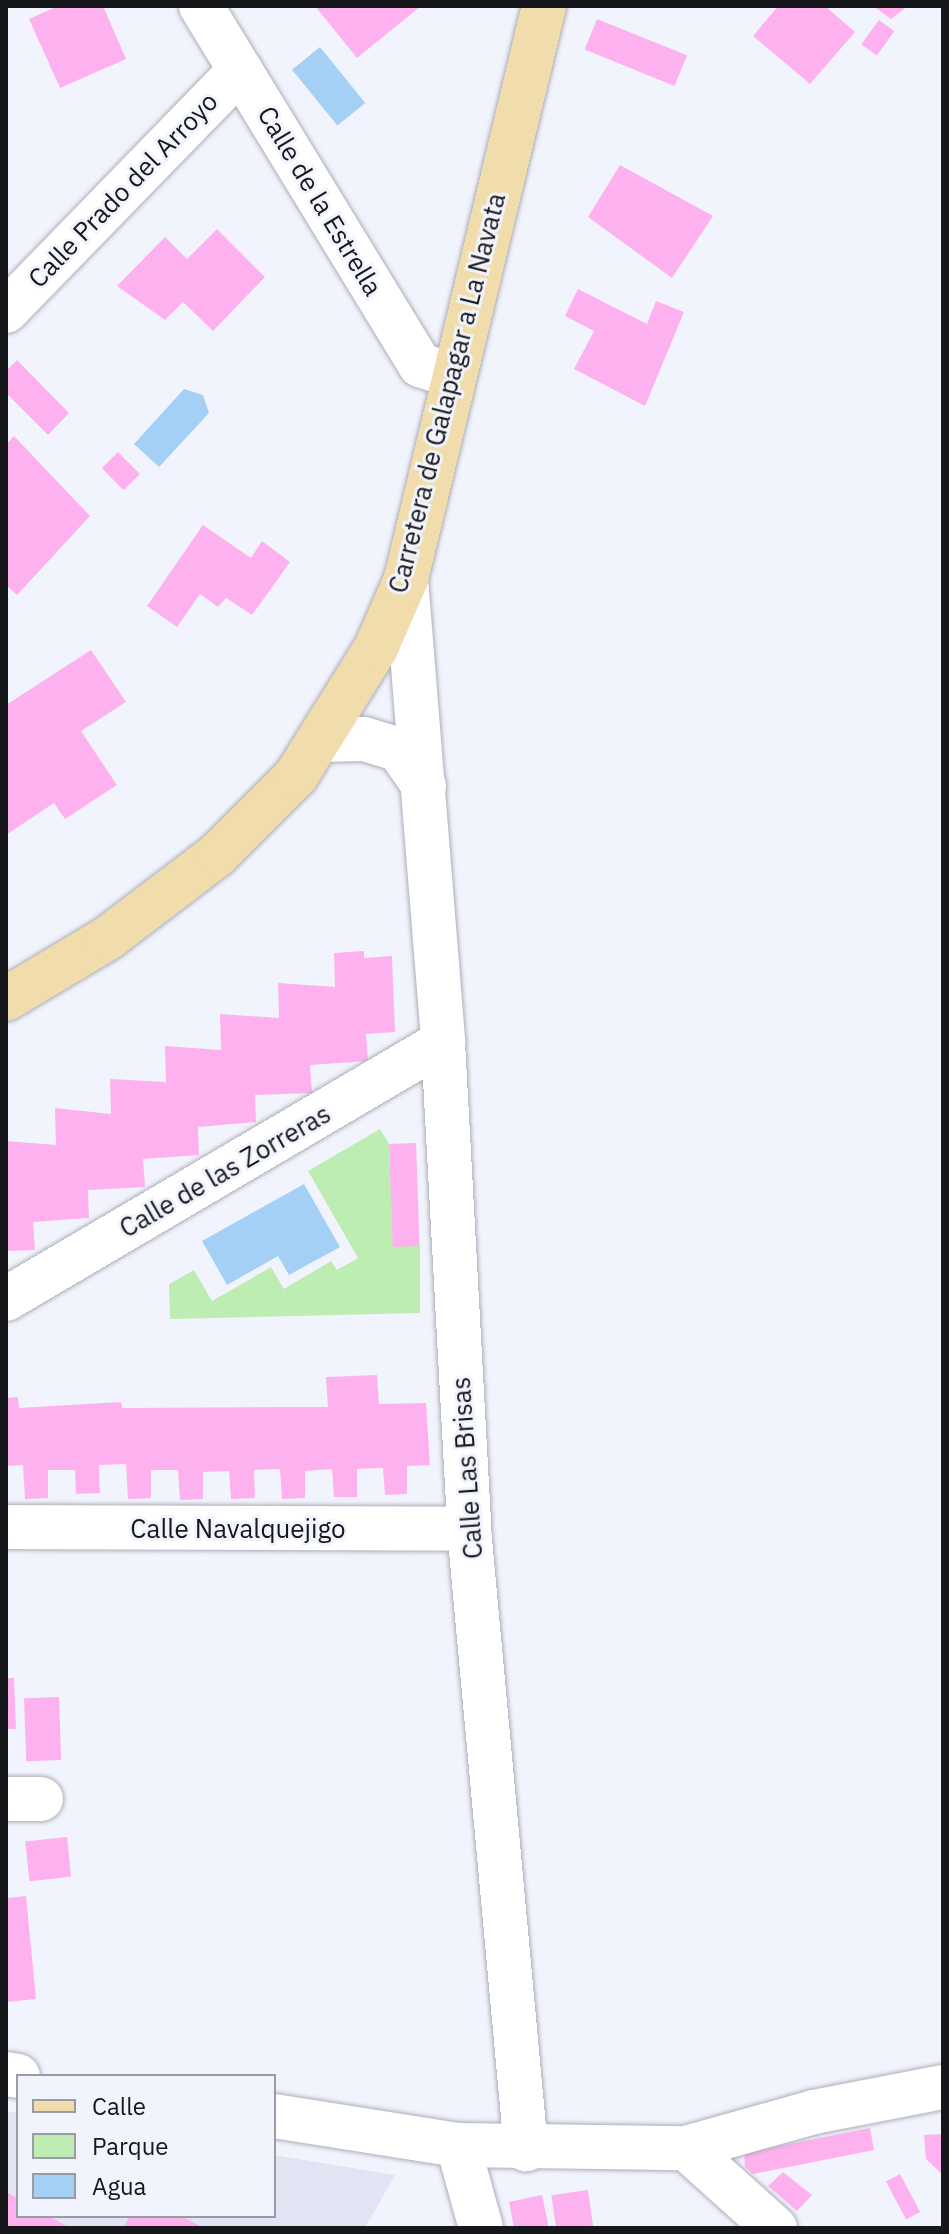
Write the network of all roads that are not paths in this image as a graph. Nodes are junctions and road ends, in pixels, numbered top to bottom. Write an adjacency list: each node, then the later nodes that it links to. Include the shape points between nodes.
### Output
1 (201, 6): 3 (street, Calle de la Estrella)
2 (544, 6): 5 (main road, Carretera de Galapagar a La Navata)
3 (240, 70): 4 (street, Calle Prado del Arroyo); 5 (street, Calle de la Estrella, via 420,365)
4 (6, 311)
5 (454, 376): 6 (main road, Carretera de Galapagar a La Navata)
6 (406, 579): 7 (main road, Carretera de Galapagar a La Navata); 8 (street, Calle Las Brisas)
7 (323, 740): 8 (street, via 364,739 399,750); 9 (main road, Carretera de Galapagar a La Navata, via 217,855 108,938)
8 (424, 786): 10 (street, Calle Las Brisas)
9 (6, 999)
10 (443, 1042): 11 (street, Calle de las Zorreras); 13 (street, Calle Las Brisas)
11 (6, 1299)
12 (6, 1527): 13 (street, Calle Navalquejigo)
13 (469, 1529): 18 (street, Calle Las Brisas)
14 (943, 2087): 17 (street, via 814,2112)
15 (276, 2116): 16 (street)
16 (458, 2145): 18 (street); 19 (street)
17 (686, 2148): 18 (street); 20 (street)
18 (526, 2149)
19 (481, 2228)
20 (775, 2228)

